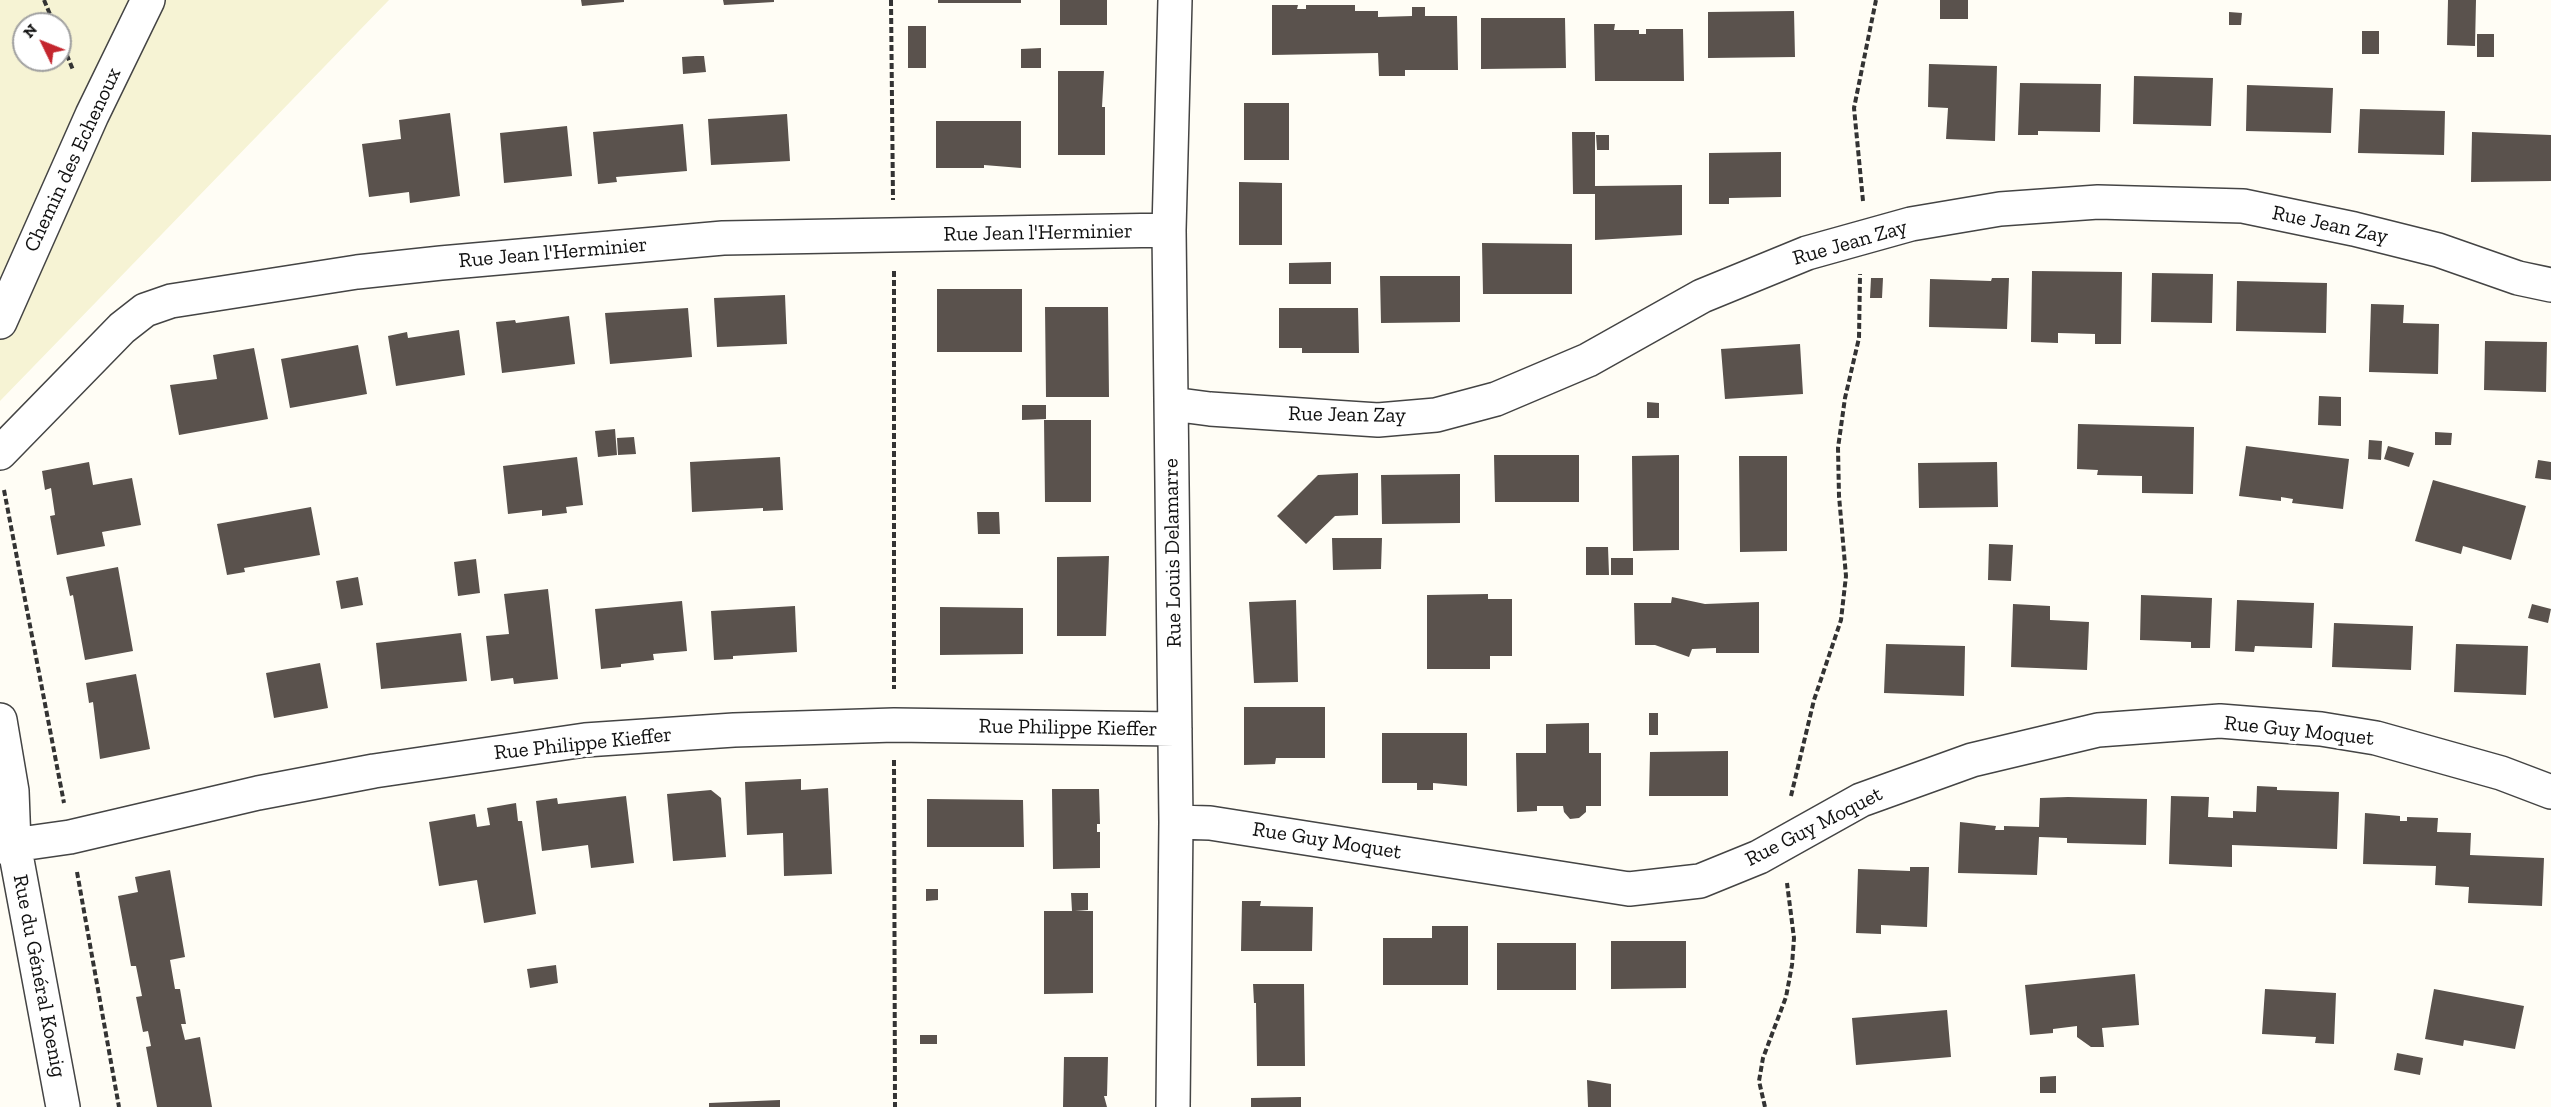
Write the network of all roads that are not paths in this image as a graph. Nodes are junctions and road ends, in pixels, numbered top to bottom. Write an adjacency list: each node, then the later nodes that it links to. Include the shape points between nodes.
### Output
1 (148, 0): 5 (street, Chemin des Echenoux)
2 (1175, 0): 3 (street, Rue Louis Delamarre)
3 (1169, 230): 6 (street, Rue Louis Delamarre); 7 (street, Rue Jean l'Herminier, via 723,238 357,272 171,301 145,310 122,328)
4 (2551, 285): 6 (street, Rue Jean Zay, via 2518,278 2439,250 2243,206 2098,202 2000,209 1911,224 1807,253 1702,296 1588,360 1506,395 1436,415 1378,420)
5 (0, 322)
6 (1172, 404): 9 (street, Rue Louis Delamarre)
7 (0, 453)
8 (0, 720): 12 (street, via 12,791)
9 (1175, 729): 11 (street, Rue Louis Delamarre); 12 (street, Rue Philippe Kieffer, via 894,725 585,740 496,751 258,792 70,837)
10 (2551, 792): 11 (street, Rue Guy Moquet, via 2501,773 2376,738 2220,721 2098,730 1972,760 1861,800 1759,857 1700,881 1629,889 1209,823)
11 (1176, 822): 14 (street, Rue Louis Delamarre)
12 (7, 845): 13 (street, Rue du Général Koenig)
13 (63, 1107)
14 (1173, 1107)

